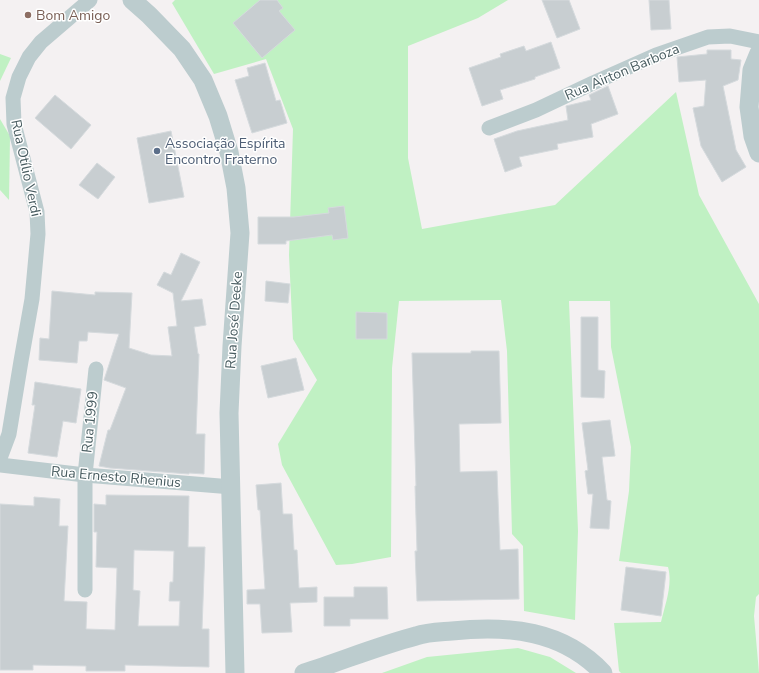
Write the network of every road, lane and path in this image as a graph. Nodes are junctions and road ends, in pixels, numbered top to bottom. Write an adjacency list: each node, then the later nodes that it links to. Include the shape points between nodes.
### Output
1 (90, 0): 8 (street, Rua Otílio Verdi, via 33,52 19,77 13,98 14,124 37,212 38,234 32,299 19,376 9,434)
2 (132, 0): 11 (street, Rua José Deeke, via 182,49 203,80 218,116 236,188 240,233 230,374)
3 (759, 42): 5 (street, Rua Airton Barboza, via 730,36 708,37 656,55 536,110)
4 (759, 53): 6 (street, via 752,70 749,107 753,136)
5 (489, 128)
6 (759, 153)
7 (96, 369): 10 (street, Rua 1999)
8 (0, 458)
9 (0, 465): 10 (street, Rua Ernesto Rhenius)
10 (85, 475): 11 (street, Rua Ernesto Rhenius); 12 (street, Rua 1999)
11 (232, 487): 13 (street, Rua José Deeke)
12 (85, 590)
13 (235, 673)
14 (304, 673): 15 (street, via 418,635 492,628 545,636 566,644 582,653)
15 (603, 673)

